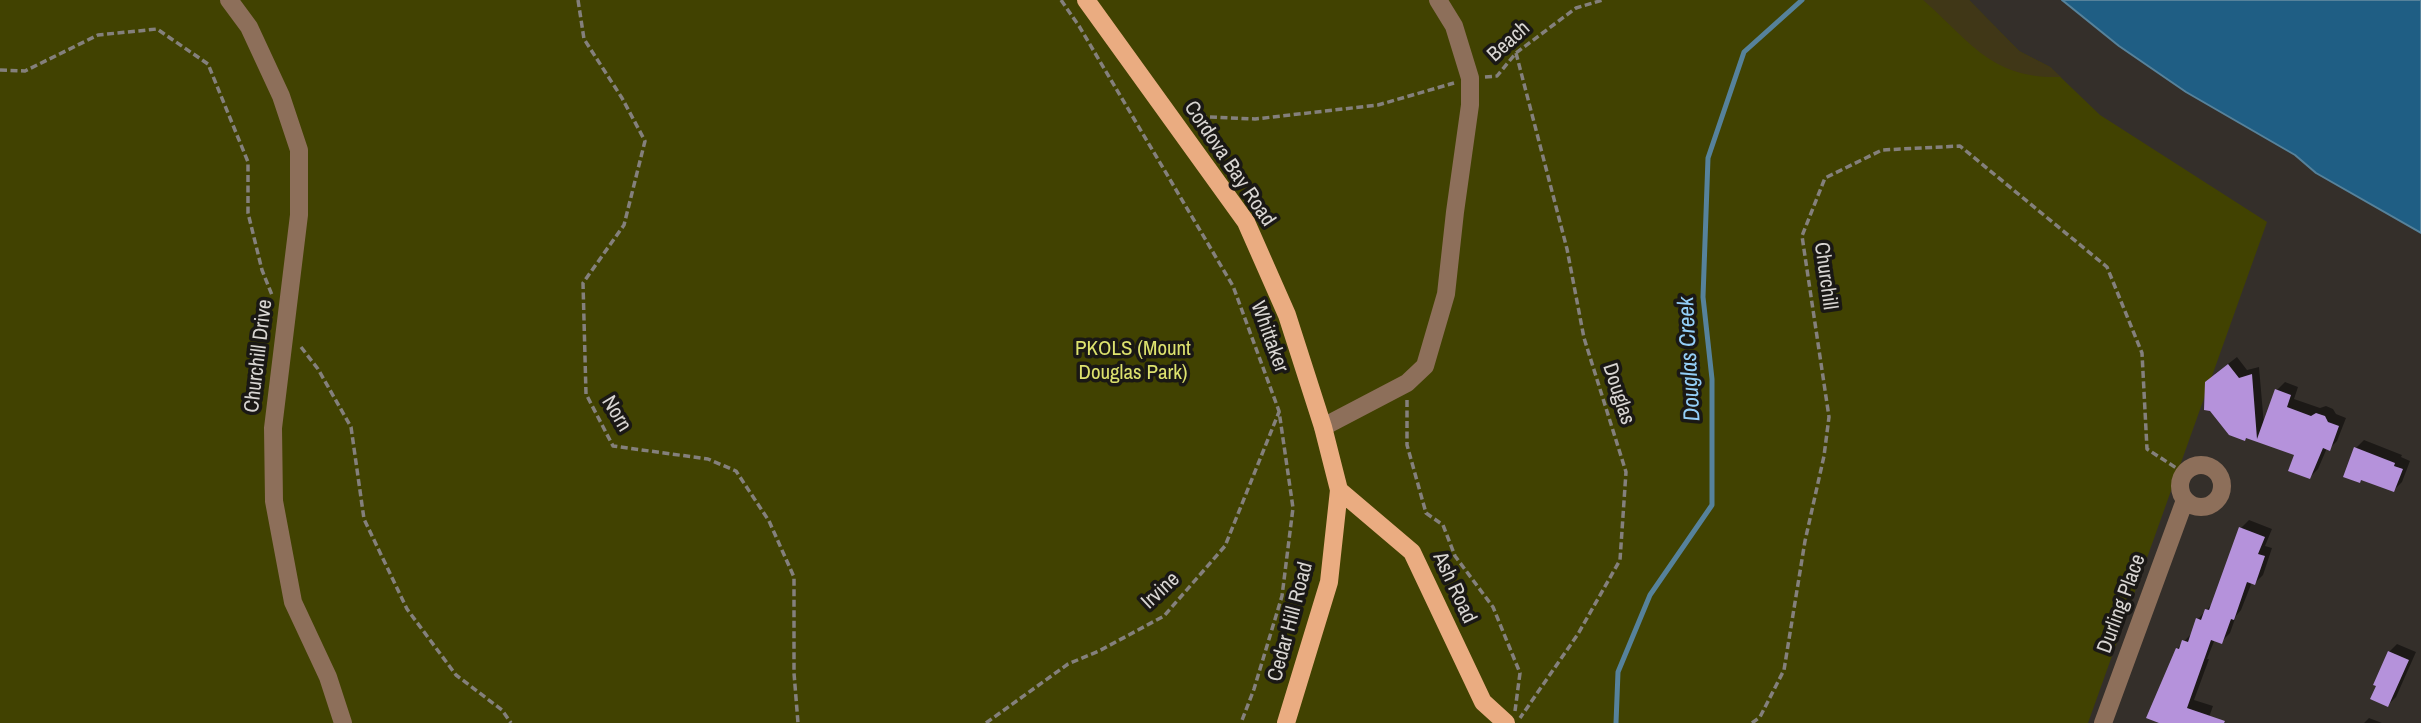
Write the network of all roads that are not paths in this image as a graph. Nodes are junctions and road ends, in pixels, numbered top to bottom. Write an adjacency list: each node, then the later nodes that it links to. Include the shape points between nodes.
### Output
1 (229, 0): 7 (street, Churchill Drive, via 249,27 281,96 299,150 299,215 273,428 274,501 293,602 328,677)
2 (1086, 0): 4 (main road, Cordova Bay Road, via 1246,222 1287,315)
3 (1438, 0): 4 (street, via 1454,26 1470,78 1446,294 1425,366 1408,383)
4 (1323, 426): 5 (main road, Cordova Bay Road)
5 (1339, 490): 8 (main road, Cedar Hill Road, via 1329,582); 9 (main road, Ash Road, via 1412,552 1483,702)
6 (2185, 500): 6 (street, Durling Place, via 2179,487 2184,473 2195,466 2209,467 2219,476 2222,489 2216,501 2196,507); 10 (street, Durling Place)
7 (343, 723)
8 (1286, 723)
9 (1506, 723)
10 (2103, 723)

